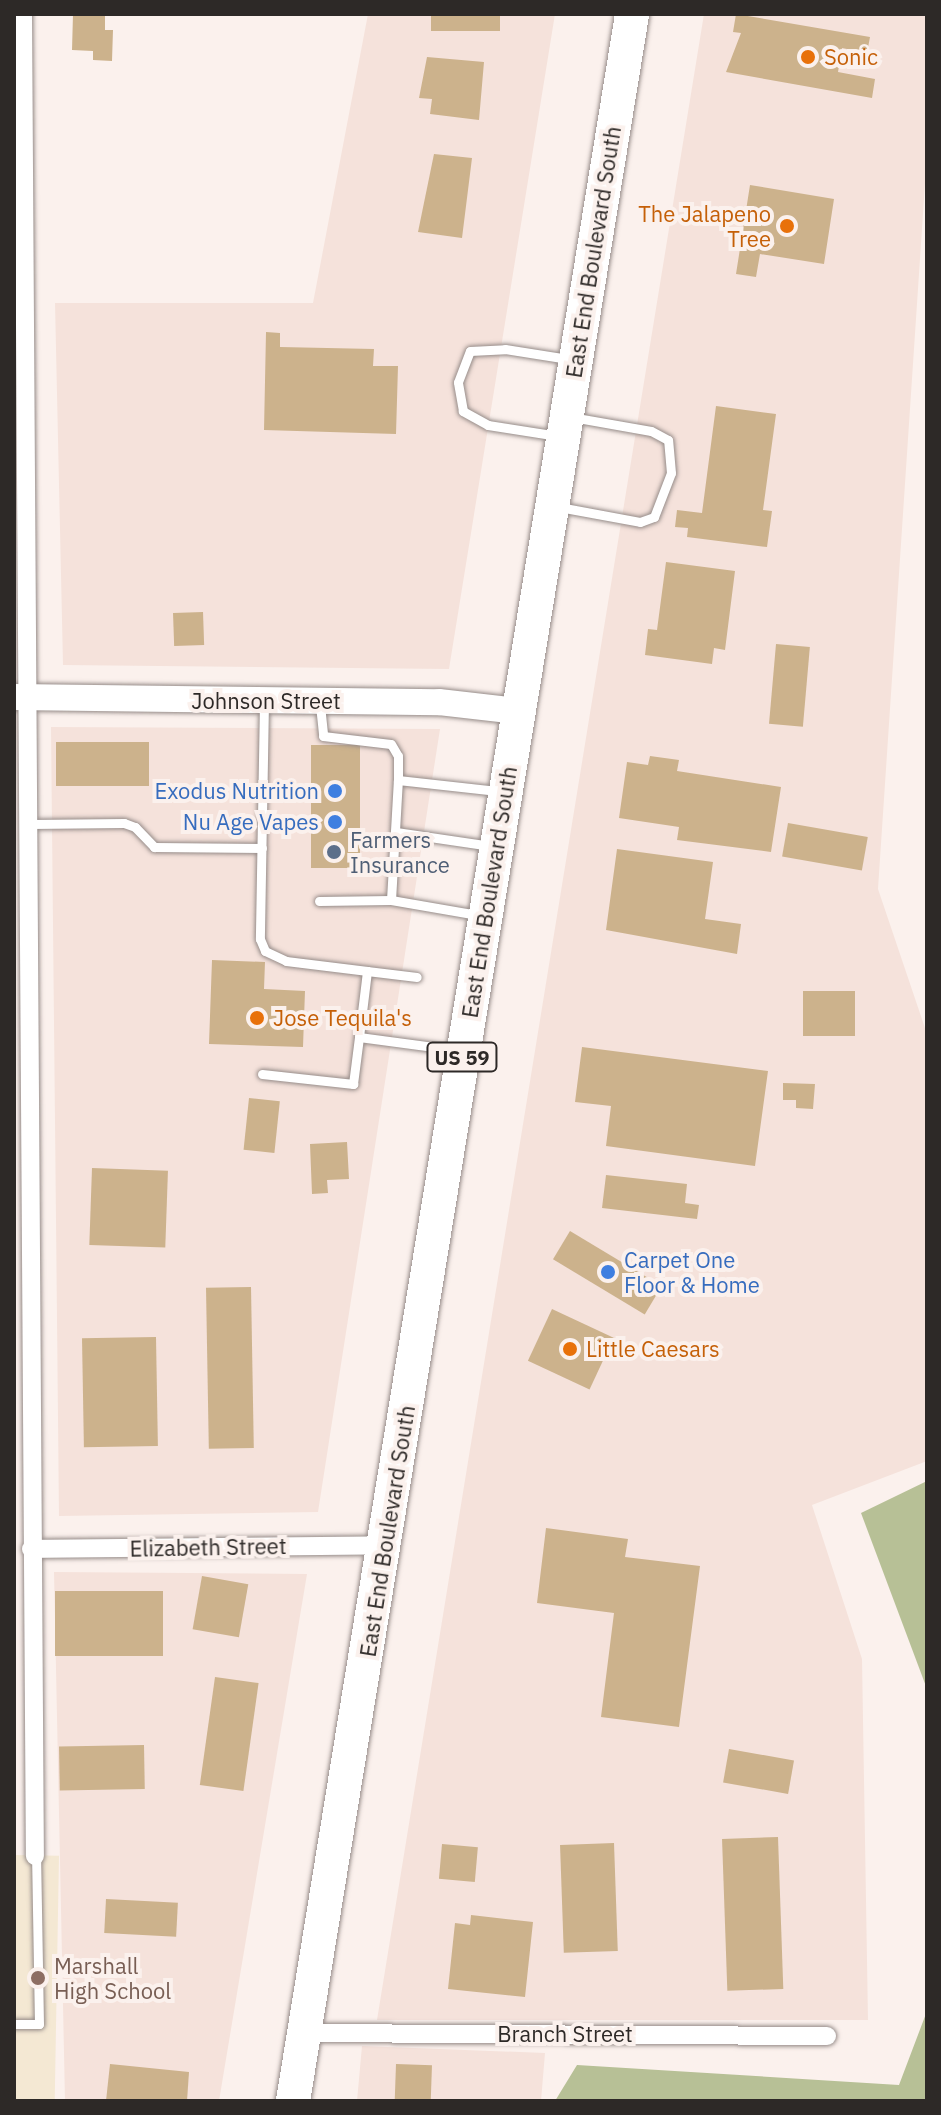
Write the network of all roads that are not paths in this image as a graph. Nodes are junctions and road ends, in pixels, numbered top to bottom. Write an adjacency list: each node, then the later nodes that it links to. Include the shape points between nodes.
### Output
1 (23, 14): 6 (street)
2 (632, 14): 3 (highway, East End Boulevard South / US 59)
3 (575, 360): 4 (highway, East End Boulevard South / US 59); 4 (lane, via 505,349 470,351 458,382 463,411 488,425)
4 (564, 426): 5 (highway, East End Boulevard South / US 59); 5 (lane, via 651,431 668,440 671,473 654,517 640,522)
5 (551, 506): 9 (highway, East End Boulevard South / US 59)
6 (21, 697): 7 (street, Johnson Street); 12 (street)
7 (264, 701): 8 (street, Johnson Street); 15 (lane)
8 (321, 702): 9 (street, Johnson Street, via 439,702); 10 (lane, via 323,736 386,741 397,750)
9 (518, 711): 11 (highway, East End Boulevard South / US 59)
10 (398, 780): 11 (lane); 13 (lane)
11 (505, 792): 14 (highway, East End Boulevard South / US 59)
12 (31, 824): 15 (lane, via 124,823 154,847); 22 (street)
13 (396, 832): 14 (lane); 16 (lane)
14 (496, 847): 18 (highway, East End Boulevard South / US 59)
15 (262, 848): 19 (lane, via 260,939 265,951 286,961)
16 (391, 900): 17 (lane); 18 (lane)
17 (319, 901)
18 (485, 916): 24 (highway, East End Boulevard South / US 59)
19 (367, 971): 20 (lane); 23 (lane)
20 (417, 977)
21 (14, 980): 22 (street)
22 (34, 980): 26 (street)
23 (359, 1037): 24 (lane); 25 (lane, via 353,1084)
24 (463, 1051): 27 (highway, East End Boulevard South / US 59)
25 (262, 1074)
26 (22, 1257): 28 (street)
27 (385, 1545): 28 (street, Elizabeth Street); 31 (highway, East End Boulevard South / US 59)
28 (31, 1549): 29 (street)
29 (35, 1856): 30 (lane, via 39,2024)
30 (14, 2024)
31 (304, 2033): 32 (street, Branch Street); 33 (highway, East End Boulevard South / US 59)
32 (827, 2036)
33 (293, 2101)

